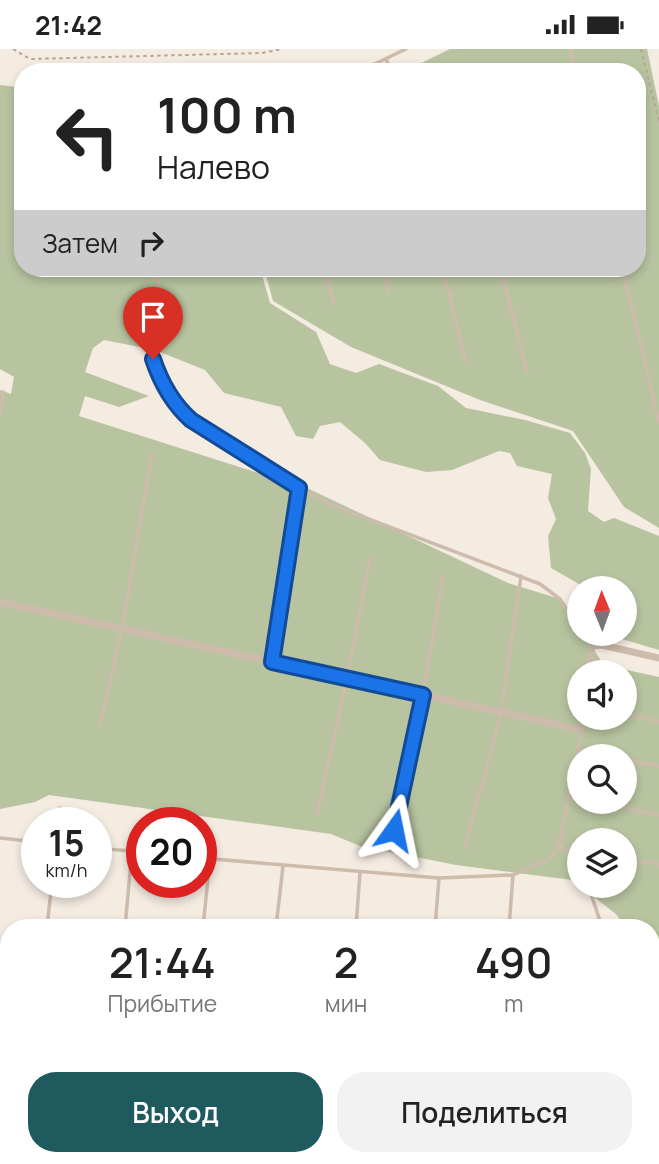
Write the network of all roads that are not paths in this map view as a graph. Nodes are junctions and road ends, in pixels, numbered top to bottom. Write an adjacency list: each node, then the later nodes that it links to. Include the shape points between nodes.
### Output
1 (406, 49): 2 (lane)
2 (386, 59): 3 (lane); 4 (lane)
3 (377, 63)
4 (388, 63)
5 (159, 277): 19 (lane, via 153,359 167,393 191,420)
6 (327, 277): 12 (lane)
7 (385, 277): 11 (lane)
8 (445, 277): 13 (lane)
9 (503, 277): 14 (lane)
10 (624, 277): 17 (lane)
11 (389, 292)
12 (334, 304)
13 (466, 362)
14 (527, 372)
15 (4, 392): 16 (lane)
16 (0, 415)
17 (659, 421)
18 (152, 453): 25 (lane)
19 (299, 488): 22 (lane, via 332,505); 30 (lane)
20 (370, 558): 31 (lane)
21 (443, 576): 32 (lane)
22 (521, 576): 24 (lane, via 540,583); 33 (lane)
23 (0, 602): 25 (street)
24 (567, 609)
25 (122, 629): 30 (street); 36 (lane)
26 (592, 646): 29 (street)
27 (606, 646): 28 (street)
28 (659, 658)
29 (590, 660)
30 (272, 662): 31 (street)
31 (347, 679): 32 (street); 44 (lane)
32 (423, 695): 33 (street); 46 (lane)
33 (501, 713): 37 (street); 50 (lane)
34 (637, 716): 35 (lane)
35 (659, 721)
36 (100, 725)
37 (567, 727)
38 (582, 730): 39 (lane)
39 (579, 744)
40 (637, 761): 41 (lane)
41 (659, 766)
42 (567, 807): 49 (lane)
43 (637, 810): 45 (lane)
44 (317, 814)
45 (659, 815)
46 (394, 830)
47 (0, 838): 48 (lane)
48 (21, 840)
49 (559, 846): 51 (lane); 57 (lane, via 549,859)
50 (465, 848)
51 (567, 852)
52 (217, 860): 55 (lane)
53 (637, 861): 54 (lane)
54 (659, 864)
55 (283, 866): 56 (lane); 66 (lane)
56 (360, 872): 58 (lane); 67 (lane)
57 (513, 875): 58 (lane); 69 (lane)
58 (439, 878): 68 (lane)
59 (50, 898): 63 (lane)
60 (128, 898): 64 (lane)
61 (206, 898): 65 (lane)
62 (592, 898): 70 (lane)
63 (48, 919)
64 (126, 919)
65 (204, 919)
66 (277, 919)
67 (357, 919)
68 (436, 919)
69 (510, 919)
70 (599, 919)

